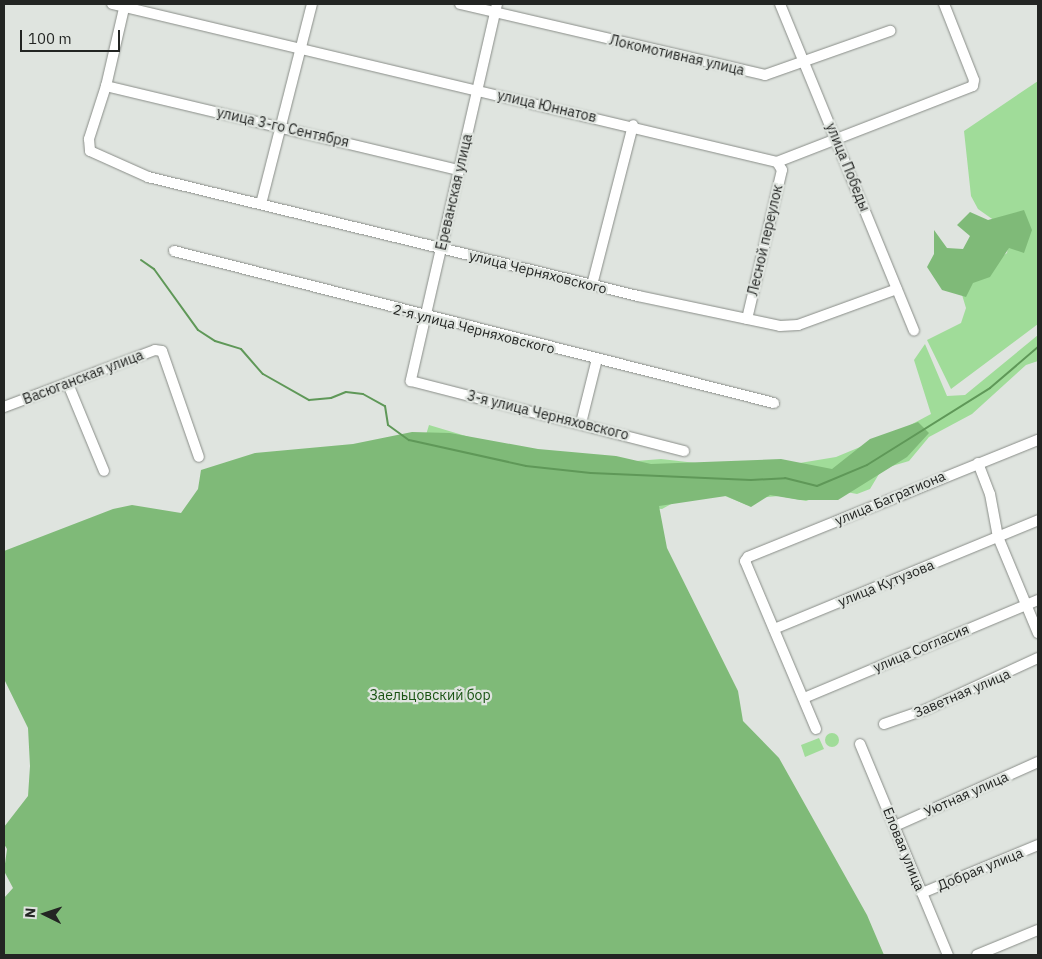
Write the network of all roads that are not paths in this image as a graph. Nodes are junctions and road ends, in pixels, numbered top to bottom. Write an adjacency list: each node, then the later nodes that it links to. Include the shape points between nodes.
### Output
1 (112, 4): 6 (street, улица Юннатов)
2 (312, 4): 9 (street)
3 (460, 4): 7 (street, Локомотивная улица)
4 (780, 4): 10 (street, улица Победы)
5 (944, 4): 15 (street, via 974,80 973,86)
6 (125, 5): 9 (street, улица Юннатов); 11 (street)
7 (496, 8): 10 (street, Локомотивная улица, via 765,75); 12 (street, Ереванская улица)
8 (890, 31): 10 (street, Локомотивная улица)
9 (299, 49): 12 (street, улица Юннатов); 13 (street)
10 (804, 64): 15 (street, улица Победы)
11 (106, 86): 13 (street, улица 3-го Сентября); 18 (street, улица Черняховского, via 89,139 92,155 148,177)
12 (478, 91): 14 (street, улица Юннатов); 17 (street, Ереванская улица)
13 (283, 126): 17 (street, улица 3-го Сентября); 18 (street)
14 (633, 126): 16 (street, улица Юннатов); 21 (street)
15 (837, 138): 16 (street); 22 (street, улица Победы)
16 (778, 162): 24 (street, Лесной переулок, via 782,170)
17 (459, 170): 19 (street, Ереванская улица)
18 (261, 204): 19 (street, улица Черняховского)
19 (442, 248): 21 (street, улица Черняховского); 23 (street, Ереванская улица)
20 (174, 251): 23 (street, 2-я улица Черняховского)
21 (592, 285): 24 (street, улица Черняховского)
22 (897, 289): 24 (street, улица Черняховского, via 798,325 780,326); 25 (street, улица Победы)
23 (425, 317): 26 (street, 2-я улица Черняховского); 27 (street, Ереванская улица)
24 (746, 319)
25 (914, 331)
26 (597, 359): 29 (street, 2-я улица Черняховского); 31 (street)
27 (411, 381): 31 (street, 3-я улица Черняховского)
28 (68, 384): 30 (street, Васюганская улица); 34 (street, Васюганская улица, via 155,350 162,351); 36 (street)
29 (774, 403)
30 (4, 406)
31 (581, 423): 33 (street, 3-я улица Черняховского)
32 (1038, 440): 35 (street, улица Багратиона)
33 (684, 450)
34 (199, 457)
35 (978, 463): 38 (street, via 990,494); 41 (street, улица Багратиона, via 748,556 745,560)
36 (104, 471)
37 (1038, 520): 38 (street, улица Кутузова)
38 (998, 537): 40 (street); 41 (street, улица Кутузова)
39 (1038, 600): 40 (street, улица Согласия)
40 (1026, 605): 42 (street); 44 (street, улица Согласия)
41 (774, 628): 44 (street)
42 (1038, 633)
43 (1038, 658): 45 (street, Заветная улица, via 927,709)
44 (804, 698): 46 (street)
45 (884, 724)
46 (816, 729)
47 (860, 744): 49 (street, Еловая улица)
48 (1038, 762): 49 (street, Уютная улица)
49 (894, 826): 51 (street, Еловая улица)
50 (1038, 845): 51 (street, Добрая улица)
51 (922, 893): 53 (street, Еловая улица)
52 (1038, 930): 54 (street)
53 (948, 955)
54 (977, 955)

